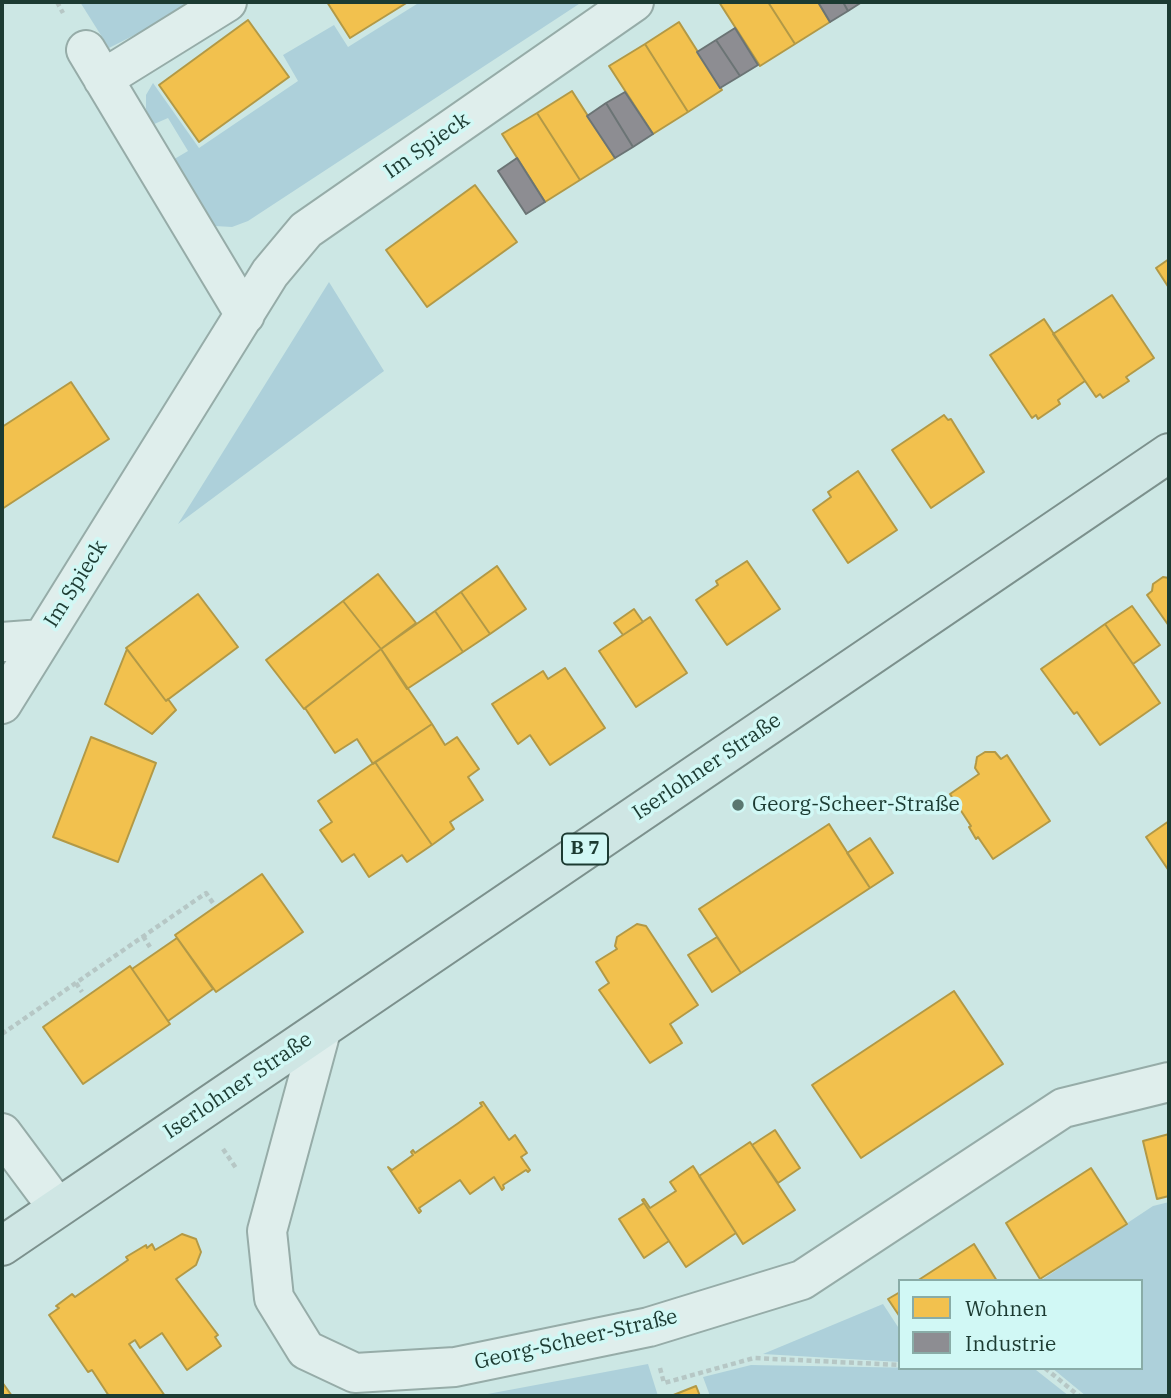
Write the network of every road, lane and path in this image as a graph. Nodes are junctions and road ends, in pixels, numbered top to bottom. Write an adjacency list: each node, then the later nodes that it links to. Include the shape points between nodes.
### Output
1 (227, 2): 3 (street, via 94,64)
2 (634, 2): 3 (street, Im Spieck, via 306,230 270,273)
3 (244, 315): 5 (street, Im Spieck)
4 (1169, 453): 13 (main road, Iserlohner Straße / B 7)
5 (41, 639): 6 (street, Im Spieck); 7 (street, Im Spieck)
6 (2, 642)
7 (2, 704)
8 (214, 903): 9 (path, via 206,893)
9 (143, 936): 10 (path); 11 (path)
10 (150, 947)
11 (76, 982): 12 (path); 14 (path)
12 (82, 992)
13 (321, 1031): 15 (street, Georg-Scheer-Straße, via 268,1231 274,1298 306,1350 355,1373 455,1367 649,1327 802,1280 1063,1108); 19 (main road, Iserlohner Straße / B 7)
14 (2, 1034)
15 (1169, 1082)
16 (2, 1133): 19 (street)
17 (228, 1157): 18 (path)
18 (236, 1168)
19 (57, 1208): 20 (main road, Iserlohner Straße / B 7)
20 (2, 1246)
21 (898, 1365): 23 (path, via 754,1358)
22 (1047, 1370): 24 (path)
23 (664, 1383)
24 (1079, 1396)

